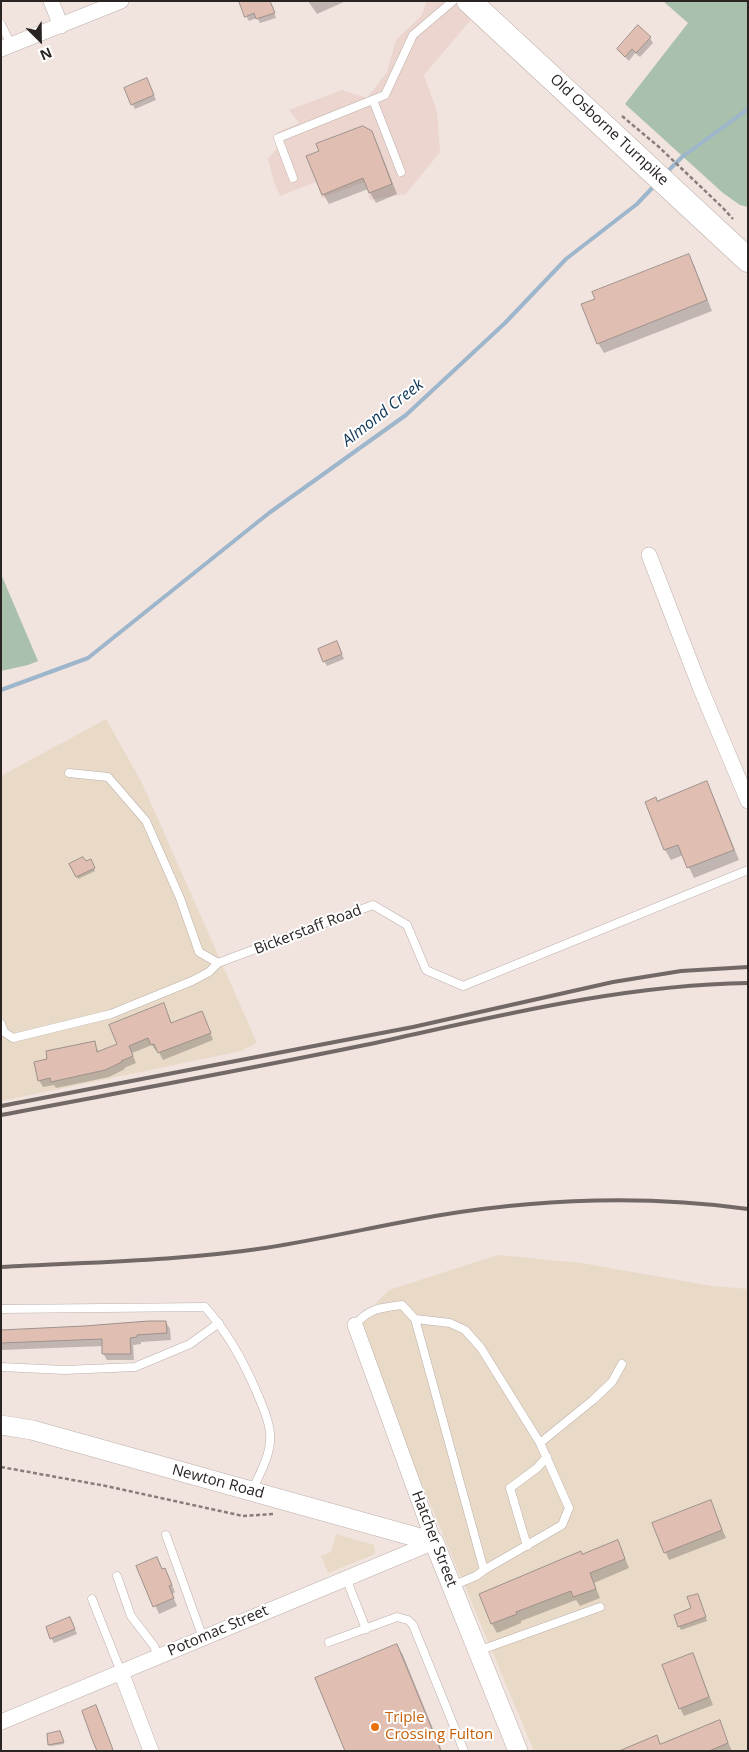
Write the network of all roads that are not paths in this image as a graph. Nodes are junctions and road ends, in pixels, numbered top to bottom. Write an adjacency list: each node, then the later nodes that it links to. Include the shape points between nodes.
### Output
1 (51, 1): 6 (street)
2 (121, 1): 6 (street)
3 (453, 1): 8 (lane, via 413,35 385,95)
4 (469, 1): 11 (main road, Old Osborne Turnpike, via 650,153 690,206)
5 (1, 24): 7 (lane)
6 (61, 26): 7 (street)
7 (6, 47)
8 (373, 100): 9 (lane); 10 (lane, via 278,138)
9 (401, 172)
10 (292, 178)
11 (748, 260)
12 (649, 555): 14 (street)
13 (69, 773): 16 (lane, via 108,777 146,820 199,952)
14 (748, 801)
15 (748, 870): 16 (lane, Bickerstaff Road, via 463,986 426,970 407,925 373,905)
16 (218, 963): 17 (lane, via 209,972 111,1014 13,1038 4,1032)
17 (1, 1024)
18 (1, 1309): 20 (lane, via 205,1307)
19 (415, 1319): 21 (lane, via 402,1305 364,1314); 25 (lane, via 450,1323 465,1330 481,1348); 31 (lane)
20 (219, 1323): 23 (lane, via 190,1344 135,1368 65,1370); 27 (lane, via 246,1366 266,1414 270,1433 264,1464)
21 (355, 1325): 29 (street, Hatcher Street)
22 (622, 1364): 25 (lane, via 612,1382)
23 (1, 1366)
24 (1, 1425): 27 (street, Newton Road, via 32,1430)
25 (540, 1443): 26 (lane)
26 (546, 1457): 30 (lane, via 510,1488); 30 (lane, via 569,1508 562,1525)
27 (252, 1491): 29 (street, Newton Road)
28 (166, 1535): 38 (lane)
29 (434, 1542): 33 (street, Potomac Street); 34 (street, Hatcher Street)
30 (527, 1546): 31 (lane)
31 (484, 1570): 34 (lane)
32 (116, 1576): 41 (lane, via 131,1616)
33 (346, 1578): 37 (lane); 38 (street, Potomac Street)
34 (452, 1586): 40 (street, Hatcher Street)
35 (92, 1599): 42 (lane)
36 (600, 1607): 40 (lane)
37 (366, 1629): 39 (lane); 45 (lane, via 397,1617 413,1625)
38 (203, 1638): 41 (street, Potomac Street)
39 (329, 1642)
40 (478, 1652): 46 (street, Hatcher Street)
41 (158, 1656): 42 (street, Potomac Street)
42 (121, 1672): 43 (street, Potomac Street); 44 (street)
43 (1, 1722)
44 (151, 1751)
45 (464, 1751)
46 (518, 1751)

